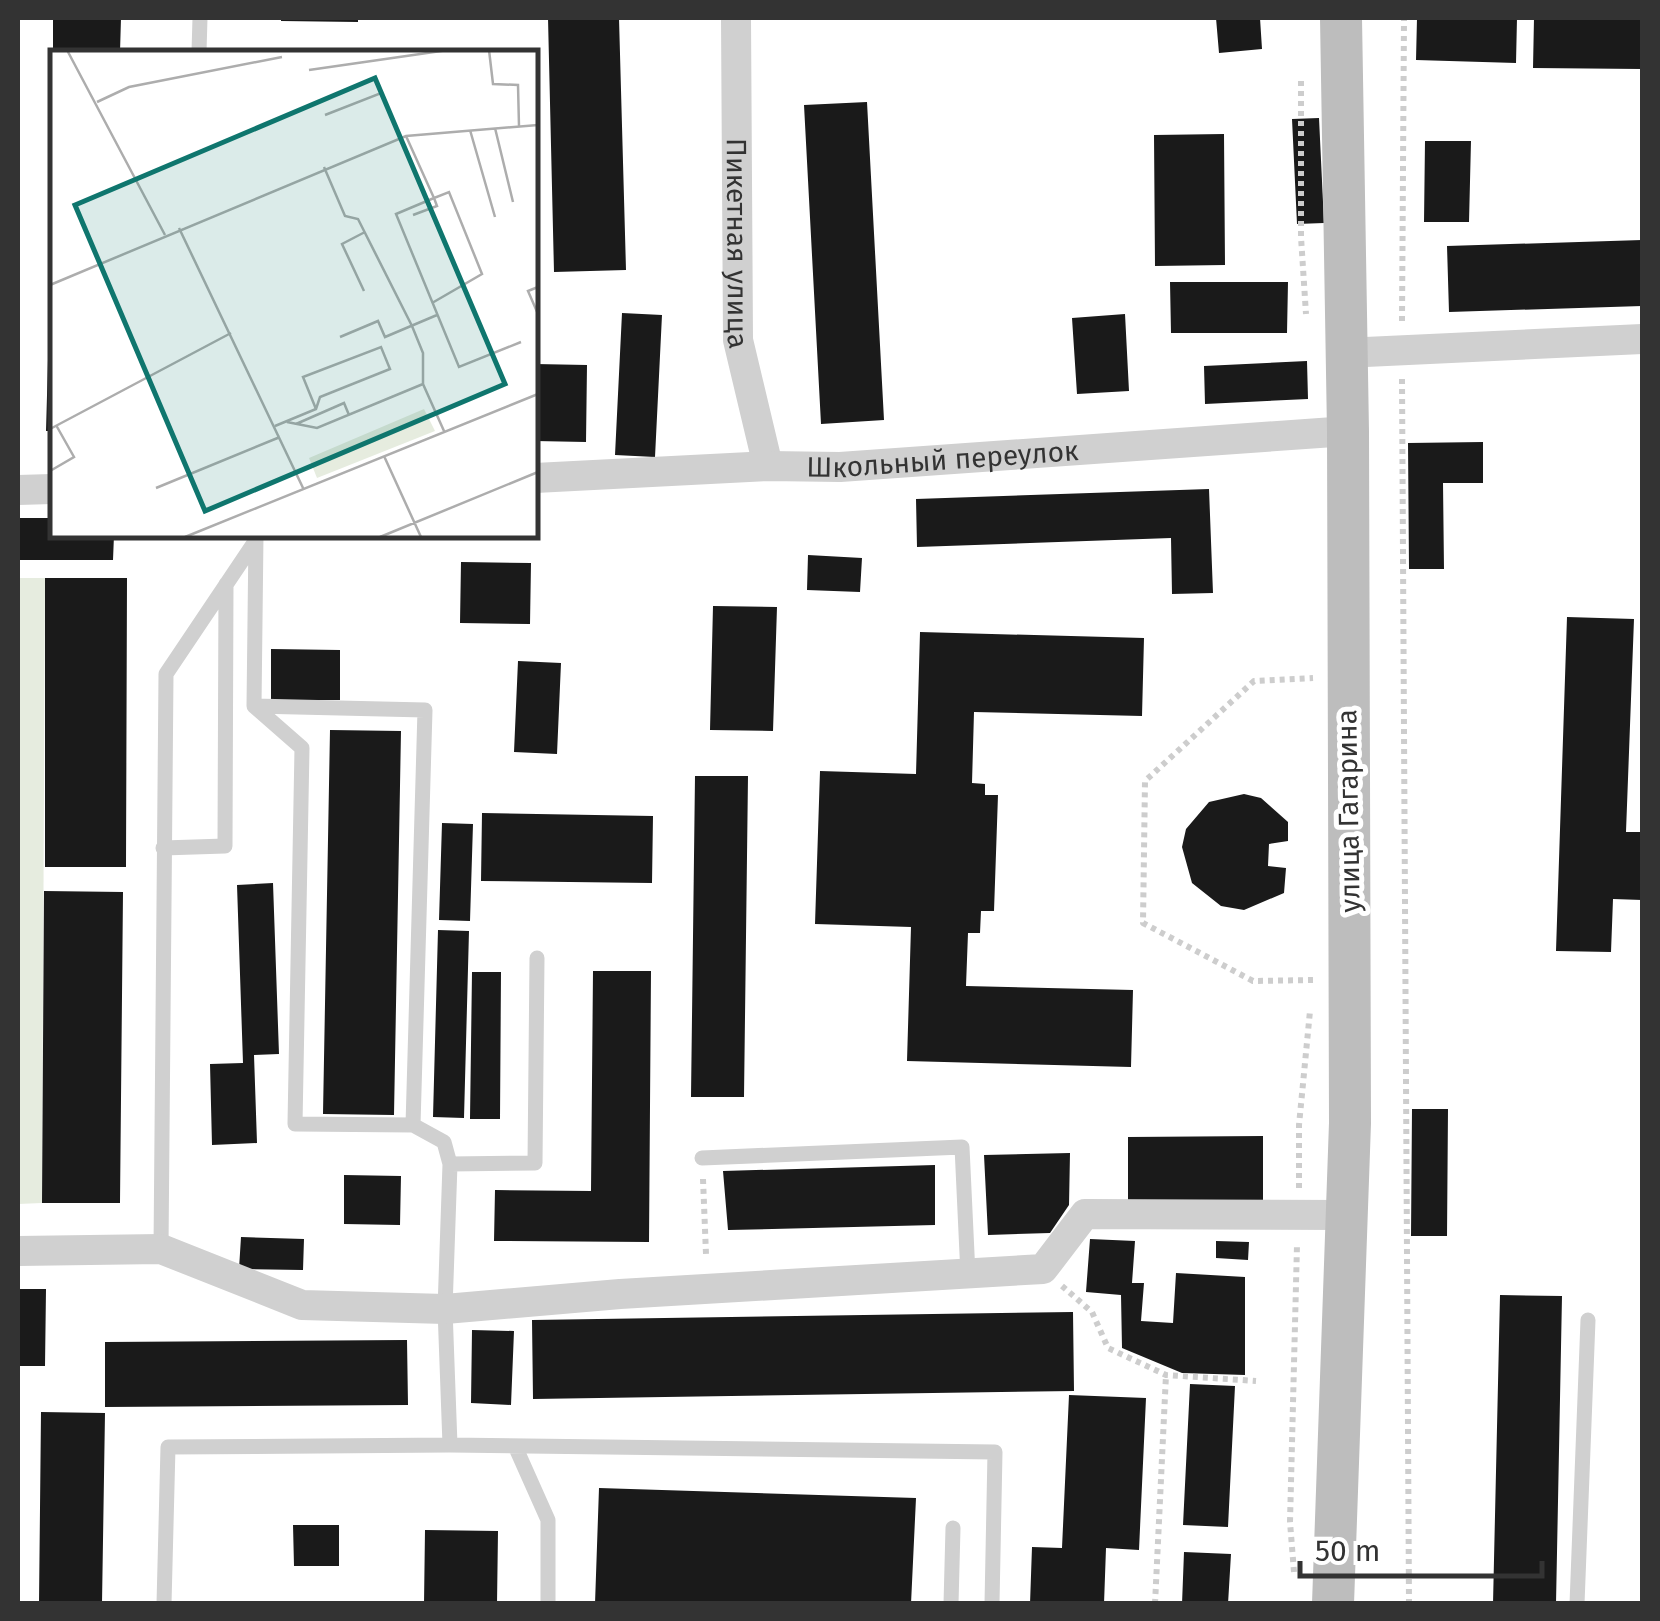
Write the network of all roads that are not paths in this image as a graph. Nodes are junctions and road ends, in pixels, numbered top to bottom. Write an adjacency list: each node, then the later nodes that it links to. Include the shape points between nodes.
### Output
1 (200, 18): 4 (lane)
2 (736, 18): 8 (street, Пикетная улица, via 738,340)
3 (1341, 18): 6 (street, улица Гагарина)
4 (199, 50)
5 (1642, 339): 6 (street)
6 (1344, 353): 7 (street, улица Гагарина)
7 (1348, 431): 8 (street, Школьный переулок, via 840,467); 20 (street, улица Гагарина)
8 (768, 466): 9 (street, Школьный переулок)
9 (538, 478)
10 (18, 490): 11 (street)
11 (50, 490)
12 (256, 538): 13 (lane); 14 (lane)
13 (226, 584): 15 (lane, via 166,674); 15 (lane, via 225,846)
14 (254, 706): 17 (lane, via 302,748 295,1124); 17 (lane, via 425,710)
15 (162, 848): 21 (lane)
16 (537, 958): 19 (lane, via 534,1163)
17 (412, 1125): 19 (lane, via 444,1142)
18 (702, 1158): 23 (lane, via 962,1147)
19 (450, 1164): 24 (lane)
20 (1349, 1215): 23 (street, via 1085,1214 1042,1269); 29 (street, улица Гагарина)
21 (161, 1249): 22 (street); 24 (street, via 302,1305)
22 (18, 1251)
23 (968, 1275): 24 (street)
24 (445, 1310): 26 (lane)
25 (1588, 1320): 34 (lane)
26 (450, 1444): 27 (lane); 30 (lane, via 168,1447)
27 (514, 1446): 31 (lane, via 548,1520); 33 (lane, via 995,1452)
28 (953, 1528): 32 (lane)
29 (1314, 1595)
30 (164, 1604)
31 (548, 1604)
32 (951, 1604)
33 (992, 1604)
34 (1577, 1604)

